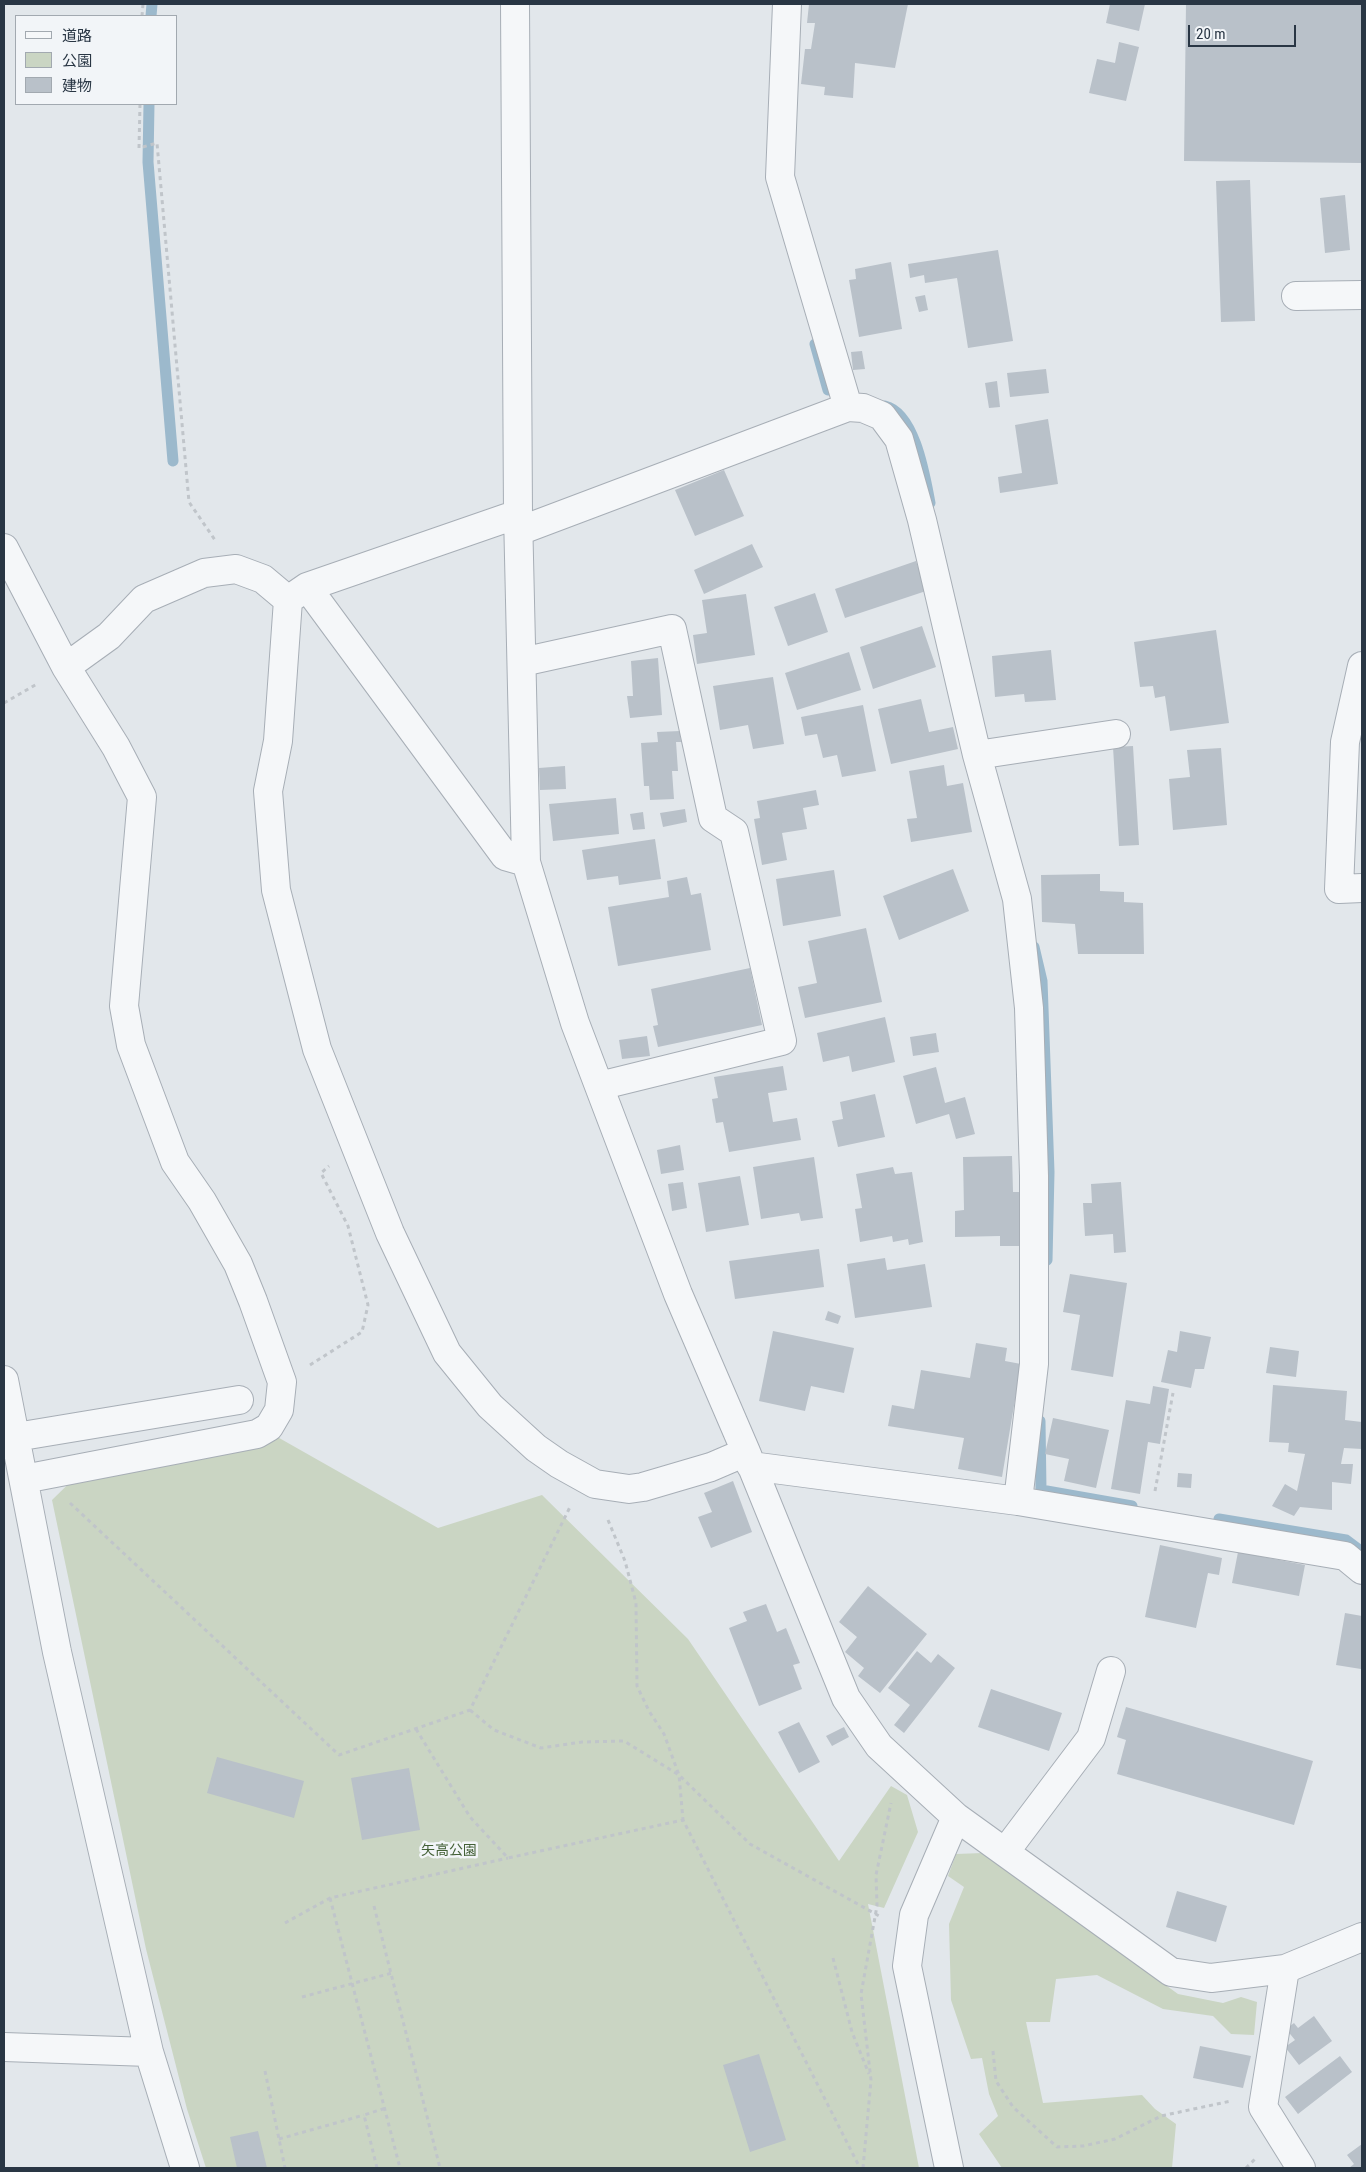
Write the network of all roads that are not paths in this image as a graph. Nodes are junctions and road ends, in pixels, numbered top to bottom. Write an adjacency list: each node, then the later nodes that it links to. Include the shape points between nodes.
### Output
1 (515, 4): 6 (street)
2 (787, 4): 5 (street, via 780,177)
3 (1362, 295): 4 (street)
4 (1296, 296)
5 (848, 407): 6 (street); 13 (street, via 864,408 882,416 899,439 922,520)
6 (519, 522): 8 (street); 9 (street)
7 (4, 548): 11 (street)
8 (298, 593): 11 (street, via 236,569 204,573 144,599 109,636); 14 (street, via 505,856); 20 (street, via 268,791 276,890 317,1049 390,1232 447,1353 490,1406 536,1448 590,1482 629,1489 644,1487)
9 (522, 662): 14 (street); 16 (street, via 672,629 713,818 734,832 782,1040)
10 (1362, 666): 15 (street, via 1345,742)
11 (66, 668): 21 (street, via 116,747 142,797 124,1006 130,1045 174,1162 202,1201 238,1264 282,1382 279,1410 269,1427 257,1434)
12 (1116, 734): 13 (street)
13 (977, 754): 22 (street, via 1017,899 1029,1008 1034,1176 1034,1364)
14 (526, 862): 16 (street, via 575,1023)
15 (1351, 888)
16 (599, 1086): 20 (street, via 678,1294)
17 (4, 1380): 19 (street)
18 (239, 1400): 19 (street)
19 (9, 1438): 21 (street)
20 (748, 1459): 22 (street); 25 (street, via 846,1698 879,1746)
21 (32, 1477): 30 (street, via 57,1652)
22 (1018, 1501): 23 (street, via 1345,1556)
23 (1362, 1570)
24 (1111, 1671): 26 (street, via 1090,1738)
25 (956, 1817): 26 (street); 32 (street, via 914,1915 907,1966)
26 (1006, 1852): 28 (street, via 1170,1972 1212,1978)
27 (1362, 1937): 28 (street)
28 (1285, 1969): 33 (street, via 1263,2107)
29 (4, 2047): 30 (street)
30 (149, 2052): 31 (street)
31 (185, 2168)
32 (949, 2168)
33 (1301, 2168)

